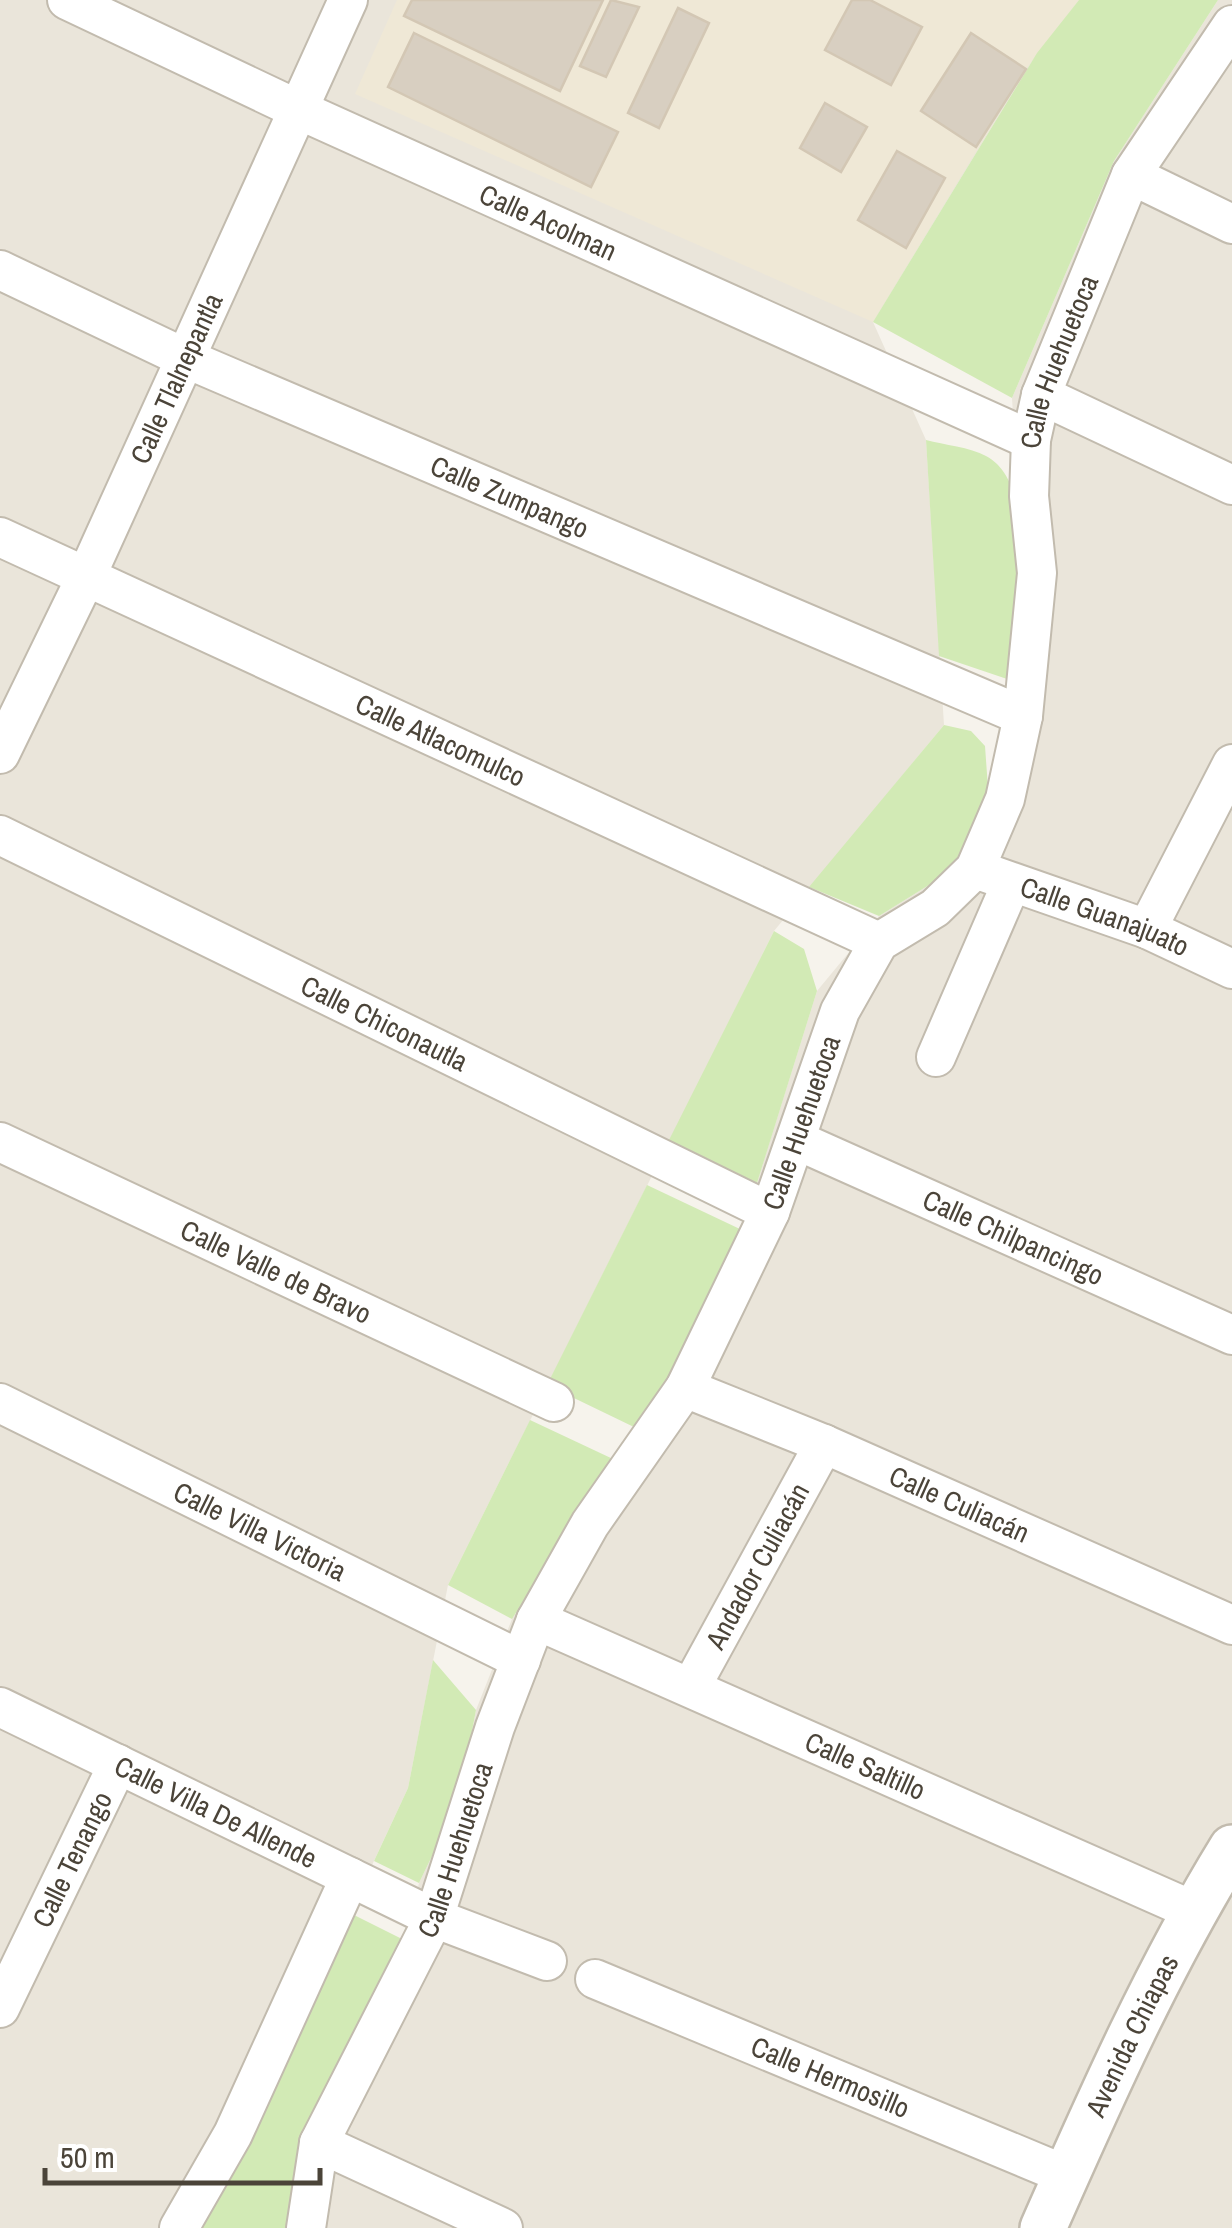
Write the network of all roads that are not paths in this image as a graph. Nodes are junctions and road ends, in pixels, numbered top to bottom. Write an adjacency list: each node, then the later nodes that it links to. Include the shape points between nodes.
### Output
1 (67, 0): 4 (street, Calle Acolman)
2 (348, 0): 4 (street, Calle Tlalnepantla)
3 (1232, 25): 5 (street, Calle Huehuetoca)
4 (298, 110): 8 (street, Calle Tlalnepantla); 10 (street, Calle Acolman)
5 (1130, 175): 6 (street); 9 (street, Calle Huehuetoca)
6 (1232, 224)
7 (0, 270): 8 (street, Calle Zumpango)
8 (186, 359): 13 (street, Calle Tlalnepantla); 14 (street, Calle Zumpango)
9 (1041, 395): 10 (street, Calle Huehuetoca); 11 (street)
10 (1032, 440): 14 (street, Calle Huehuetoca, via 1029,496 1037,573)
11 (1232, 485)
12 (0, 537): 13 (street, Calle Atlacomulco)
13 (86, 577): 15 (street, Calle Tlalnepantla); 21 (street, Calle Atlacomulco)
14 (1023, 716): 18 (street, Calle Huehuetoca, via 1005,799)
15 (0, 754)
16 (1232, 764): 20 (street)
17 (0, 835): 26 (street, Calle Chiconautla)
18 (975, 869): 19 (street, Calle Guanajuato); 21 (street, Calle Huehuetoca, via 934,908)
19 (1011, 884): 20 (street, Calle Guanajuato); 23 (street)
20 (1147, 929): 22 (street, Calle Guanajuato)
21 (879, 942): 24 (street, Calle Huehuetoca, via 840,1012)
22 (1232, 969)
23 (936, 1058)
24 (796, 1140): 26 (street, Calle Huehuetoca); 27 (street, Calle Chilpancingo)
25 (0, 1142): 29 (street, Calle Valle de Bravo)
26 (770, 1212): 28 (street, Calle Huehuetoca)
27 (1232, 1335)
28 (685, 1388): 31 (street, Calle Culiacán); 32 (street, Calle Huehuetoca, via 590,1524)
29 (554, 1402)
30 (0, 1403): 34 (street, Calle Villa Victoria)
31 (824, 1444): 33 (street, Calle Culiacán); 35 (street, Andador Culiacán)
32 (536, 1620): 34 (street, Calle Huehuetoca); 35 (street, Calle Saltillo)
33 (1232, 1625)
34 (520, 1660): 41 (street, Calle Huehuetoca)
35 (692, 1687): 40 (street, Calle Saltillo)
36 (0, 1707): 37 (street, Calle Villa De Allende)
37 (118, 1764): 39 (street, Calle Villa De Allende); 44 (street, Calle Tenango)
38 (1232, 1848): 40 (street, Avenida Chiapas)
39 (350, 1877): 41 (street, Calle Villa De Allende); 47 (street, via 233,2134)
40 (1194, 1910): 46 (street, Avenida Chiapas)
41 (434, 1918): 42 (street); 45 (street, Calle Huehuetoca)
42 (547, 1962)
43 (595, 1978): 46 (street, Calle Hermosillo)
44 (0, 2008)
45 (320, 2143): 48 (street, Calle Huehuetoca); 49 (street)
46 (1066, 2175): 50 (street, Avenida Chiapas)
47 (179, 2228)
48 (306, 2228)
49 (503, 2228)
50 (1043, 2228)

